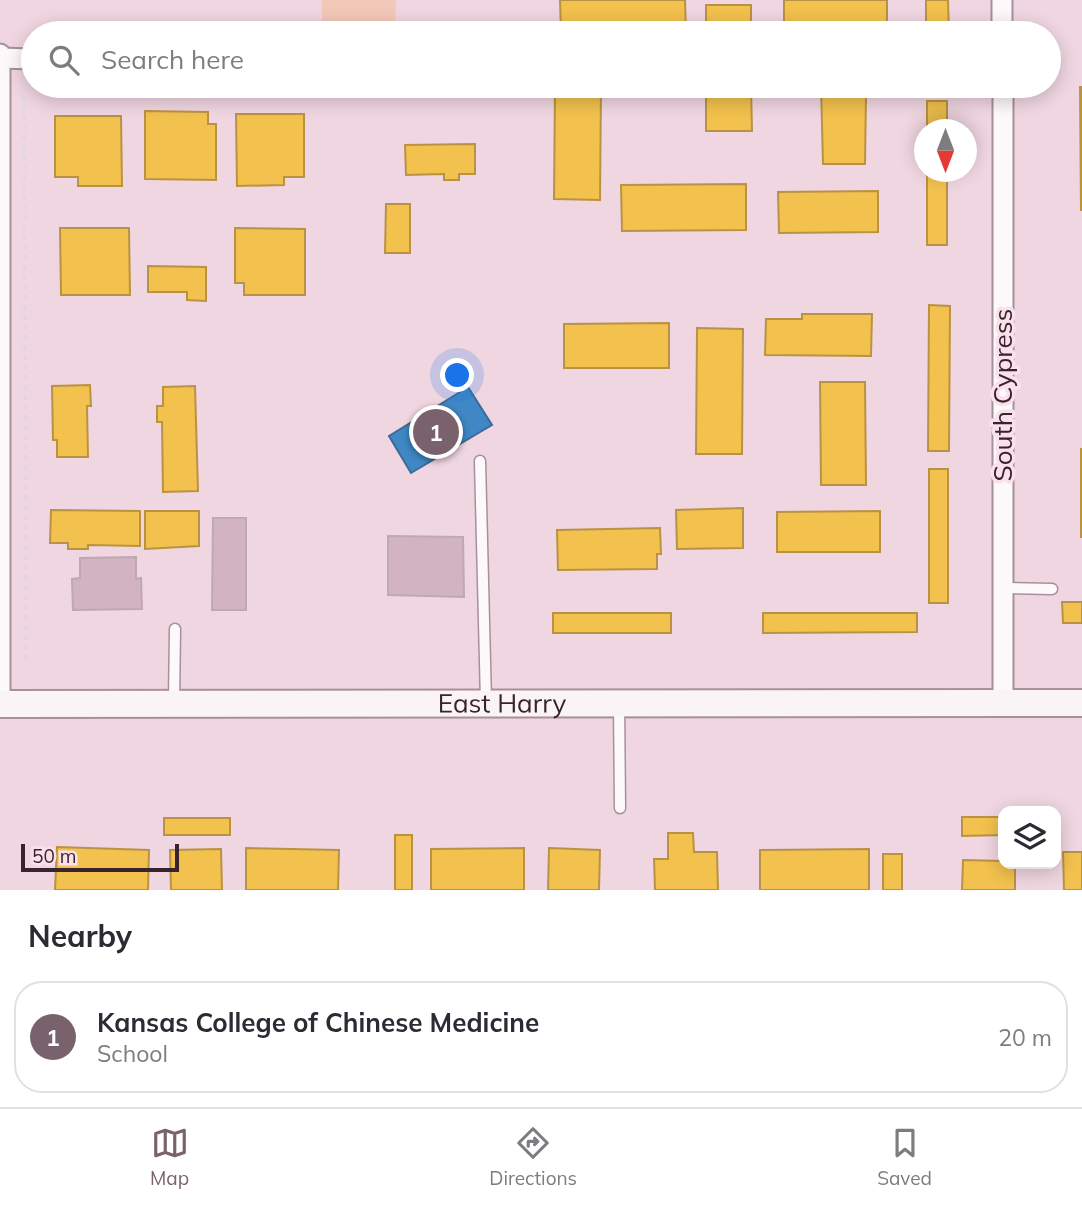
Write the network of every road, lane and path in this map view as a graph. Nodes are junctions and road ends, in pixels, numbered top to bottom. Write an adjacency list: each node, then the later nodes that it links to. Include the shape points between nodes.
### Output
1 (1002, 0): 2 (street)
2 (1002, 21)
3 (0, 56): 4 (street); 7 (street)
4 (21, 58)
5 (24, 98): 12 (path)
6 (1003, 98): 9 (street, South Cypress)
7 (0, 152): 17 (street)
8 (480, 461): 13 (lane)
9 (1004, 587): 10 (lane); 15 (street, South Cypress)
10 (1052, 589)
11 (176, 629): 18 (lane)
12 (26, 660)
13 (486, 703): 14 (main road, East Harry); 18 (main road, East Harry)
14 (619, 703): 15 (main road, East Harry); 19 (lane)
15 (1003, 703): 16 (main road, East Harry)
16 (1082, 703)
17 (0, 704): 18 (main road, East Harry)
18 (174, 704)
19 (620, 808)

